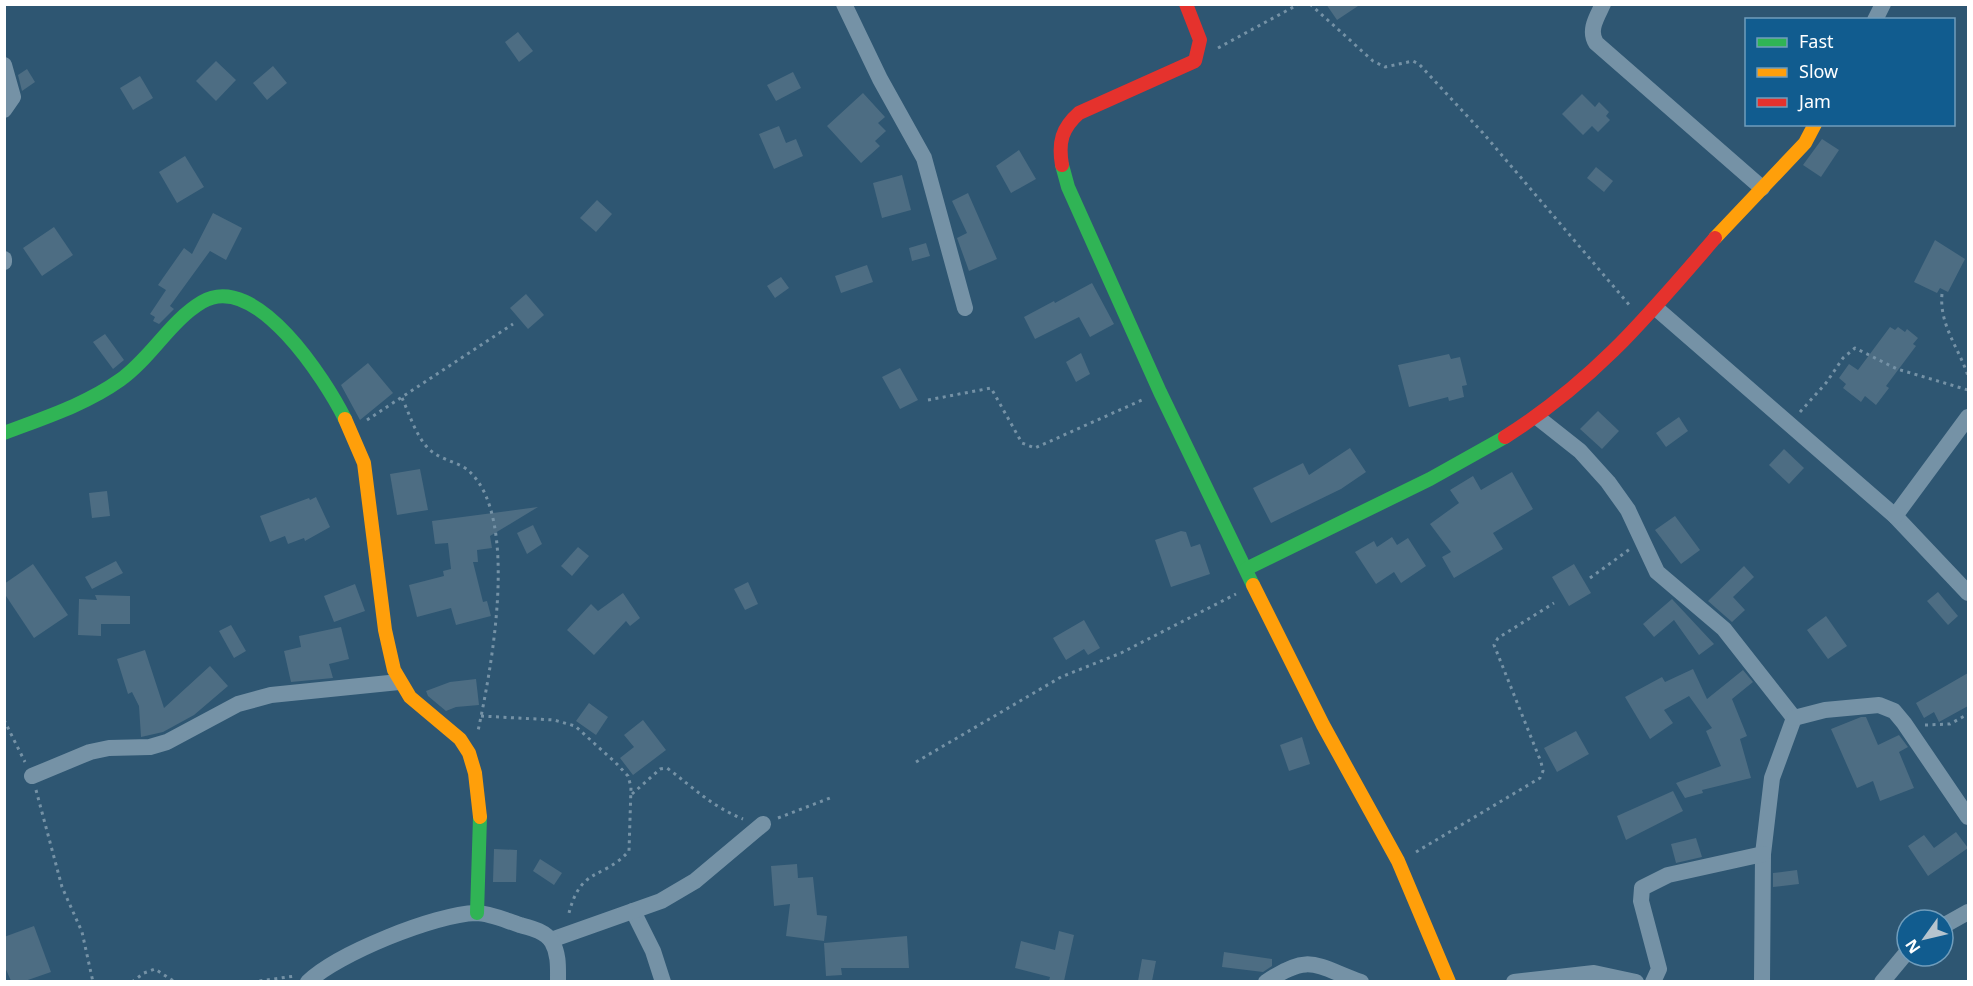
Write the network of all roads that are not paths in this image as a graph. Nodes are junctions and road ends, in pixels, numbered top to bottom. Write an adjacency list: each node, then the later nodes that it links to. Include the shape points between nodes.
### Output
1 (844, 4): 10 (street, via 924,158)
2 (1186, 4): 16 (street, via 1201,44 1195,61 1079,113 1067,126 1058,155 1086,230)
3 (1604, 4): 9 (street, via 1593,28 1596,44)
4 (1883, 4): 5 (street)
5 (1876, 18)
6 (4, 65): 7 (street, via 13,97)
7 (4, 110)
8 (1814, 126): 9 (street, via 1805,143)
9 (1762, 188): 11 (street)
10 (965, 308)
11 (1657, 309): 12 (street, via 1592,372); 15 (street)
12 (1537, 417): 16 (street, via 1444,472); 19 (street, via 1580,450 1608,482 1628,510 1657,572 1724,629)
13 (1968, 417): 15 (street)
14 (4, 433): 18 (street, via 65,409 110,385 146,358 187,315 214,297 238,299 259,308 295,343 333,398 364,463 388,648)
15 (1895, 516): 17 (street)
16 (1246, 569): 33 (street, via 1323,725 1398,861)
17 (1968, 593)
18 (399, 682): 20 (street, via 271,695 238,704 166,742 90,752); 25 (street, via 421,708 462,741 472,756 481,851)
19 (1794, 718): 21 (street, via 1825,710 1879,705 1894,711); 23 (street, via 1772,778)
20 (32, 776)
21 (1968, 817)
22 (763, 824): 24 (street, via 695,881 661,901)
23 (1763, 854): 36 (street, via 1668,875 1642,888 1641,901 1659,969); 37 (street)
24 (633, 911): 26 (street); 30 (street)
25 (477, 913): 26 (street); 28 (street, via 394,936 336,962)
26 (557, 938): 29 (street)
27 (1895, 966): 38 (street)
28 (312, 978)
29 (558, 981)
30 (663, 981)
31 (1266, 981): 32 (street, via 1297,963 1312,963)
32 (1361, 981)
33 (1449, 981)
34 (1514, 981): 35 (street, via 1594,973)
35 (1636, 981)
36 (1653, 981)
37 (1762, 981)
38 (1882, 981)

